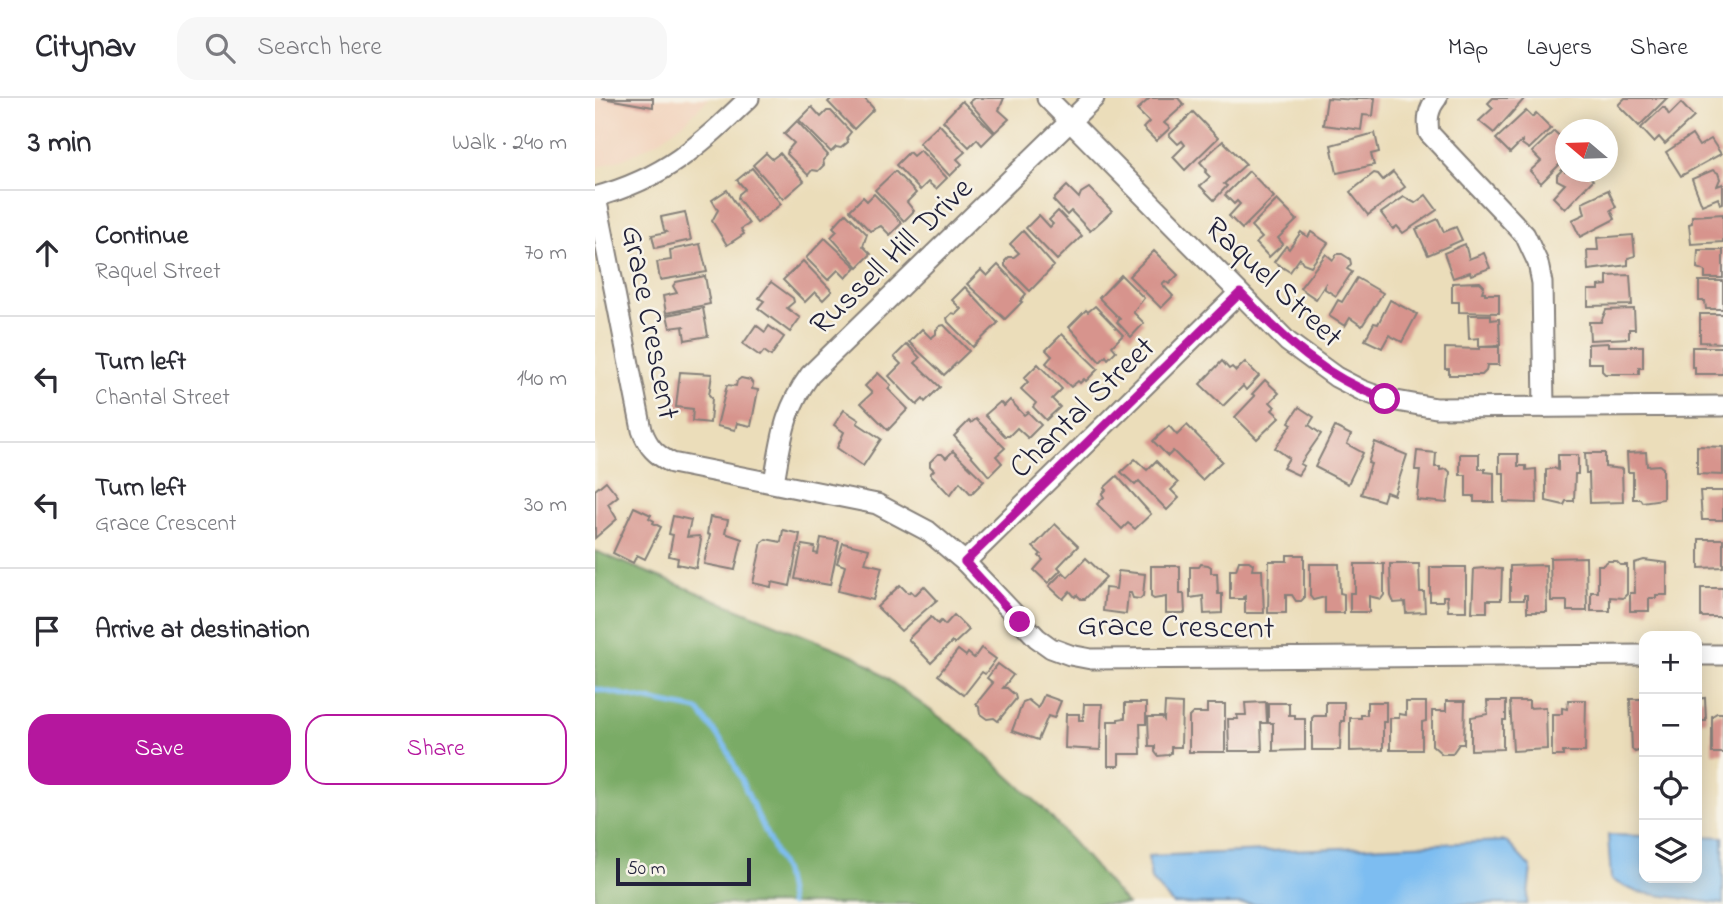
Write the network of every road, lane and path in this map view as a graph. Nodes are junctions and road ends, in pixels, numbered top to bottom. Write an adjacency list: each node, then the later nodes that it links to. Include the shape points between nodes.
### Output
1 (749, 98): 6 (street, via 680,160 656,175)
2 (1047, 98): 5 (street, Raquel Street)
3 (1094, 98): 5 (street, Russell Hill Drive)
4 (1437, 98): 9 (street, via 1427,120 1429,134 1525,235 1538,263)
5 (1069, 121): 7 (street, Raquel Street); 10 (street, Russell Hill Drive, via 810,375 784,425)
6 (596, 197): 10 (street, Grace Crescent, via 648,445 672,463)
7 (1240, 293): 9 (street, Raquel Street, via 1312,362 1385,399 1436,408); 11 (street, Chantal Street)
8 (1723, 406): 9 (street, Raquel Street)
9 (1544, 407)
10 (774, 482): 11 (street, Grace Crescent, via 877,504 928,531)
11 (965, 562): 13 (street, Grace Crescent, via 1037,638 1051,648 1091,659)
12 (1723, 654): 14 (street)
13 (1639, 655)
14 (1702, 655)

